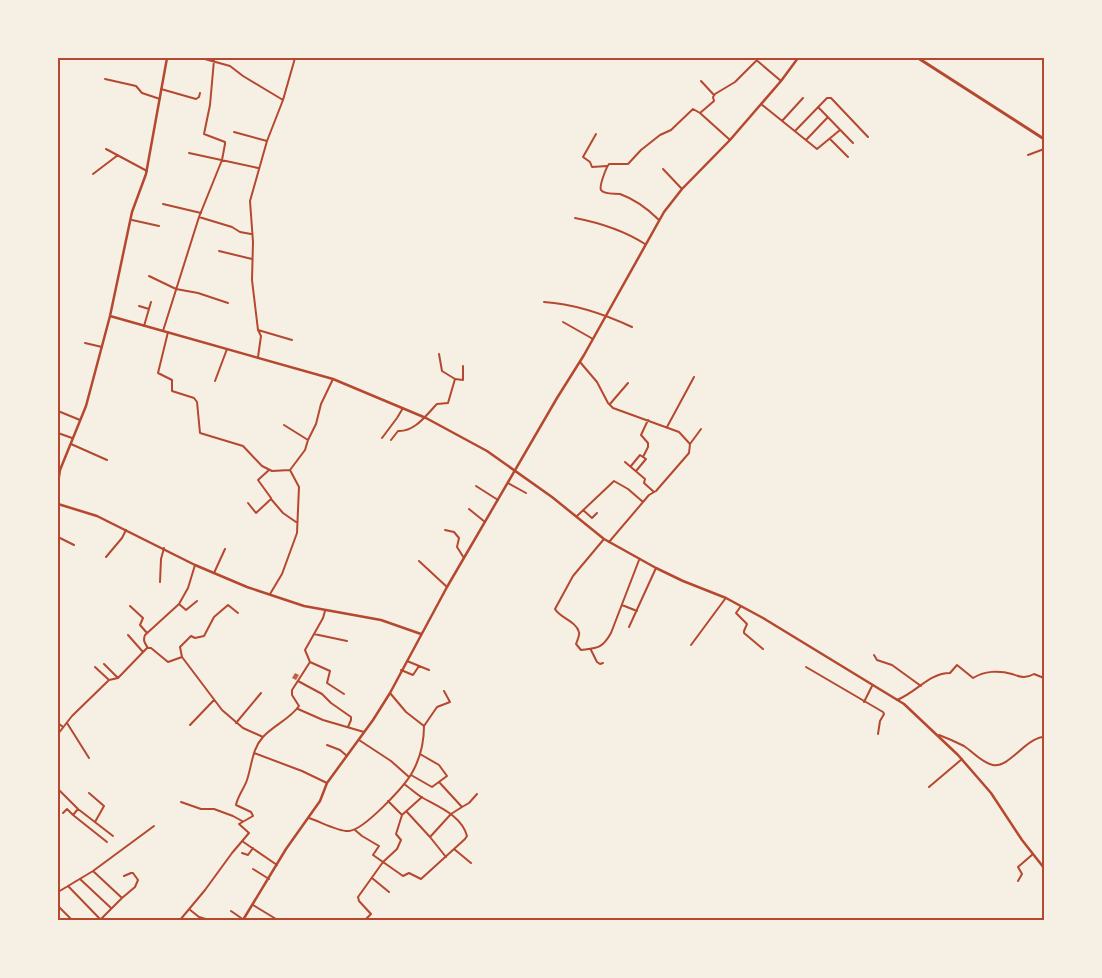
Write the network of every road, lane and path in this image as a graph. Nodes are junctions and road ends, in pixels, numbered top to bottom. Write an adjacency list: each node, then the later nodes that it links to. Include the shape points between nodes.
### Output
1 (167, 58): 11 (street)
2 (201, 58): 6 (street)
3 (295, 58): 16 (street)
4 (798, 58): 10 (street)
5 (918, 58): 28 (highway)
6 (213, 59): 16 (street, via 230,66); 39 (street, via 210,105 204,134 225,142)
7 (755, 59): 10 (street); 13 (street, via 735,82)
8 (105, 79): 15 (street, via 136,86 142,93)
9 (701, 81): 13 (street)
10 (781, 82): 17 (street)
11 (162, 89): 12 (street, via 196,100); 15 (street)
12 (200, 93)
13 (714, 96): 19 (street, via 714,101)
14 (803, 98): 21 (street)
15 (160, 99): 43 (street)
16 (282, 100): 31 (street)
17 (761, 104): 21 (street); 29 (street)
18 (818, 107): 20 (street); 23 (street); 26 (street, via 827,98 832,98)
19 (700, 113): 29 (street); 40 (street, via 690,111 628,164 611,163)
20 (828, 117): 22 (street); 30 (street)
21 (782, 120): 23 (street)
22 (840, 130): 27 (street); 32 (street)
23 (795, 131): 30 (street)
24 (234, 132): 31 (street)
25 (596, 134): 40 (street, via 583,156 592,167)
26 (868, 136)
27 (830, 138): 30 (street, via 817,149); 38 (street)
28 (1044, 139)
29 (730, 140): 45 (street)
30 (806, 140)
31 (267, 141): 41 (street)
32 (853, 143)
33 (1044, 149): 37 (street)
34 (106, 150): 36 (street)
35 (189, 153): 39 (street)
36 (118, 155): 43 (street); 44 (street)
37 (1028, 155)
38 (848, 156)
39 (222, 160): 41 (street); 47 (street)
40 (606, 166): 51 (street, via 601,190 620,194)
41 (258, 168): 53 (street, via 250,201)
42 (663, 169): 45 (street)
43 (147, 170): 50 (street)
44 (93, 174)
45 (682, 189): 51 (street)
46 (163, 204): 47 (street)
47 (201, 213): 48 (street)
48 (199, 217): 53 (street); 58 (street)
49 (575, 218): 54 (street, via 626,232)
50 (132, 220): 52 (street); 65 (street)
51 (659, 220): 54 (street)
52 (159, 226)
53 (252, 234): 56 (street)
54 (645, 244): 64 (street)
55 (220, 251): 56 (street)
56 (252, 259): 69 (street)
57 (149, 276): 58 (street)
58 (176, 289): 61 (street); 70 (street)
59 (151, 302): 63 (street)
60 (544, 302): 64 (street)
61 (228, 303)
62 (139, 306): 63 (street)
63 (149, 309): 67 (street)
64 (606, 315): 68 (street); 72 (street)
65 (110, 316): 67 (street); 75 (street)
66 (563, 322): 72 (street)
67 (144, 326): 70 (street)
68 (632, 328)
69 (258, 330): 73 (street); 78 (street, via 261,336)
70 (163, 331): 71 (street)
71 (168, 332): 76 (street); 106 (street, via 158,372 172,380 172,391 197,402 200,433 243,446)
72 (593, 338): 79 (street)
73 (292, 340)
74 (85, 343): 75 (street)
75 (102, 347): 90 (street)
76 (227, 349): 78 (street); 84 (street)
77 (439, 354): 83 (street, via 442,371)
78 (258, 357): 82 (street)
79 (580, 362): 86 (street, via 597,382); 108 (street)
80 (463, 366): 83 (street, via 463,380)
81 (694, 377): 93 (street)
82 (333, 379): 87 (street); 98 (street)
83 (456, 379): 89 (street, via 448,403 437,404)
84 (215, 381)
85 (628, 383): 86 (street)
86 (609, 404): 91 (street)
87 (403, 408): 89 (street); 97 (street)
88 (58, 411): 90 (street)
89 (426, 418): 99 (street, via 405,432 398,431); 108 (street)
90 (80, 420): 96 (street)
91 (648, 420): 93 (street); 102 (street, via 641,435 648,441)
92 (284, 425): 98 (street)
93 (668, 427): 101 (street, via 679,432)
94 (701, 429): 101 (street)
95 (58, 433): 96 (street)
96 (74, 438): 100 (street)
97 (382, 438)
98 (308, 440): 107 (street)
99 (391, 440)
100 (71, 444): 103 (street); 110 (street)
101 (690, 444): 113 (street, via 689,453)
102 (644, 457): 105 (street, via 640,455); 109 (street, via 646,459)
103 (107, 460)
104 (625, 462): 105 (street)
105 (631, 466): 109 (street)
106 (269, 470): 107 (street); 115 (street, via 258,480)
107 (290, 470): 124 (street, via 299,487)
108 (515, 470): 111 (street); 123 (street)
109 (636, 471): 113 (street)
110 (58, 483)
111 (508, 483): 114 (street); 116 (street)
112 (476, 486): 116 (street)
113 (654, 492): 117 (street)
114 (526, 493)
115 (271, 499): 118 (street, via 256,512); 124 (street)
116 (498, 500): 125 (street)
117 (643, 502): 121 (street, via 614,481); 130 (street)
118 (248, 503)
119 (58, 504): 126 (street, via 97,516)
120 (469, 510): 125 (street)
121 (583, 510): 122 (street, via 592,518); 123 (street)
122 (597, 514)
123 (576, 517): 129 (street)
124 (297, 522): 143 (street, via 296,536 282,574)
125 (485, 522): 135 (street)
126 (126, 530): 132 (street); 134 (street)
127 (445, 530): 135 (street, via 454,532 459,538 458,547)
128 (58, 537): 131 (street)
129 (604, 539): 130 (street); 162 (street, via 573,576 555,609 579,632 576,644 580,650)
130 (609, 542): 136 (street)
131 (74, 545)
132 (164, 548): 138 (street); 141 (street)
133 (225, 549): 140 (street)
134 (106, 557)
135 (464, 558): 142 (street)
136 (639, 558): 139 (street); 147 (street)
137 (419, 561): 142 (street)
138 (195, 565): 140 (street); 146 (street, via 188,588)
139 (656, 568): 144 (street); 151 (street)
140 (214, 572): 143 (street)
141 (160, 582)
142 (448, 587): 156 (street)
143 (270, 594): 150 (street)
144 (726, 598): 149 (street); 159 (street)
145 (197, 601): 146 (street, via 186,610)
146 (178, 604): 154 (street)
147 (622, 605): 151 (street); 162 (street, via 606,642)
148 (130, 606): 154 (street, via 143,618 140,625)
149 (741, 606): 161 (street, via 736,613 747,624 744,633); 179 (street)
150 (325, 611): 155 (street); 156 (street, via 381,620)
151 (637, 611): 153 (street)
152 (238, 613): 165 (street, via 228,605 214,617 204,636 191,636 180,647)
153 (629, 627)
154 (148, 633): 160 (street, via 143,639)
155 (314, 634): 158 (street); 167 (street, via 305,650)
156 (421, 634): 166 (street)
157 (128, 635): 163 (street)
158 (347, 641)
159 (691, 645)
160 (148, 648): 163 (street); 165 (street, via 168,662)
161 (763, 649)
162 (591, 650): 168 (street, via 597,662)
163 (143, 652): 175 (street)
164 (874, 655): 180 (street, via 877,660 892,665)
165 (182, 657): 185 (street)
166 (407, 661): 170 (street); 173 (street)
167 (310, 662): 178 (street); 184 (street, via 330,671 327,683)
168 (604, 663)
169 (104, 664): 175 (street)
170 (419, 666): 173 (street, via 413,675); 174 (street)
171 (96, 667): 177 (street)
172 (806, 667): 187 (street)
173 (401, 670): 183 (street)
174 (429, 670)
175 (118, 678): 177 (street)
176 (1044, 678): 180 (street, via 1034,674 1019,678 998,672 973,678 957,665 950,673 934,676)
177 (109, 680): 190 (street)
178 (298, 681): 188 (street, via 291,693 299,704); 195 (street, via 322,694 351,717)
179 (872, 686): 186 (street); 187 (street)
180 (921, 686): 186 (street)
181 (444, 691): 193 (street, via 450,702 437,706)
182 (260, 693): 191 (street)
183 (390, 693): 193 (street); 196 (street)
184 (344, 694)
185 (214, 700): 191 (street); 192 (street)
186 (897, 700): 199 (street)
187 (864, 702): 198 (street, via 884,713)
188 (298, 708): 195 (street); 200 (street)
189 (58, 723): 194 (street)
190 (67, 723): 194 (street); 207 (street)
191 (236, 723): 200 (street)
192 (190, 725)
193 (424, 726): 205 (street)
194 (64, 727): 197 (street)
195 (348, 727): 196 (street)
196 (364, 732): 202 (street)
197 (58, 734)
198 (878, 734)
199 (936, 734): 201 (street, via 962,745 996,766 1006,762 1029,742); 208 (street)
200 (263, 737): 204 (street)
201 (1043, 737)
202 (359, 740): 206 (street); 209 (street)
203 (327, 745): 206 (street)
204 (254, 753): 211 (street); 229 (street, via 247,781 236,805 253,816)
205 (420, 754): 209 (street); 210 (street, via 446,773 446,777)
206 (347, 756): 211 (street)
207 (89, 758)
208 (962, 759): 213 (street); 239 (street, via 988,789)
209 (410, 776): 210 (street, via 430,786); 212 (street)
210 (438, 782): 220 (street)
211 (327, 783): 227 (street)
212 (404, 784): 217 (street); 219 (street)
213 (929, 787)
214 (58, 789): 221 (street)
215 (89, 793): 228 (street, via 104,806)
216 (477, 794): 220 (street)
217 (422, 797): 222 (street); 224 (street)
218 (180, 802): 229 (street, via 201,809 214,809)
219 (388, 802): 226 (street); 231 (street)
220 (462, 807): 224 (street)
221 (78, 809): 225 (street); 228 (street)
222 (407, 812): 226 (street); 233 (street)
223 (63, 813): 225 (street, via 67,809)
224 (451, 814): 233 (street); 237 (street, via 467,834)
225 (73, 815): 235 (street)
226 (402, 815): 241 (street, via 396,834 401,840)
227 (308, 818): 231 (street, via 343,830); 243 (street)
228 (95, 822): 232 (street)
229 (242, 822): 234 (street, via 240,826 250,833)
230 (154, 826): 246 (street)
231 (355, 830): 241 (street, via 379,846 373,855)
232 (113, 836)
233 (430, 837): 240 (street)
234 (242, 841): 236 (street); 259 (street)
235 (107, 842)
236 (253, 848): 238 (street, via 249,854); 243 (street)
237 (454, 849): 240 (street); 242 (street)
238 (242, 853)
239 (1033, 854): 245 (street); 251 (street, via 1018,866 1022,874)
240 (446, 857): 241 (street, via 421,879 409,873 403,876)
241 (383, 862): 248 (street)
242 (471, 863)
243 (278, 865): 250 (street)
244 (253, 868): 250 (street)
245 (1044, 868)
246 (93, 871): 249 (street); 255 (street)
247 (124, 876): 255 (street, via 133,873 138,880)
248 (372, 878): 254 (street); 267 (street, via 358,899 371,914)
249 (80, 879): 252 (street); 258 (street)
250 (270, 879): 256 (street)
251 (1018, 881)
252 (68, 886): 253 (street); 263 (street)
253 (58, 892)
254 (389, 892)
255 (122, 898): 258 (street)
256 (253, 905): 261 (street); 266 (street)
257 (58, 906): 262 (street)
258 (111, 908): 263 (street)
259 (189, 909): 264 (street); 265 (street)
260 (231, 911): 266 (street)
261 (276, 919)
262 (72, 920)
263 (101, 920)
264 (180, 920)
265 (209, 920)
266 (243, 920)
267 (366, 920)

